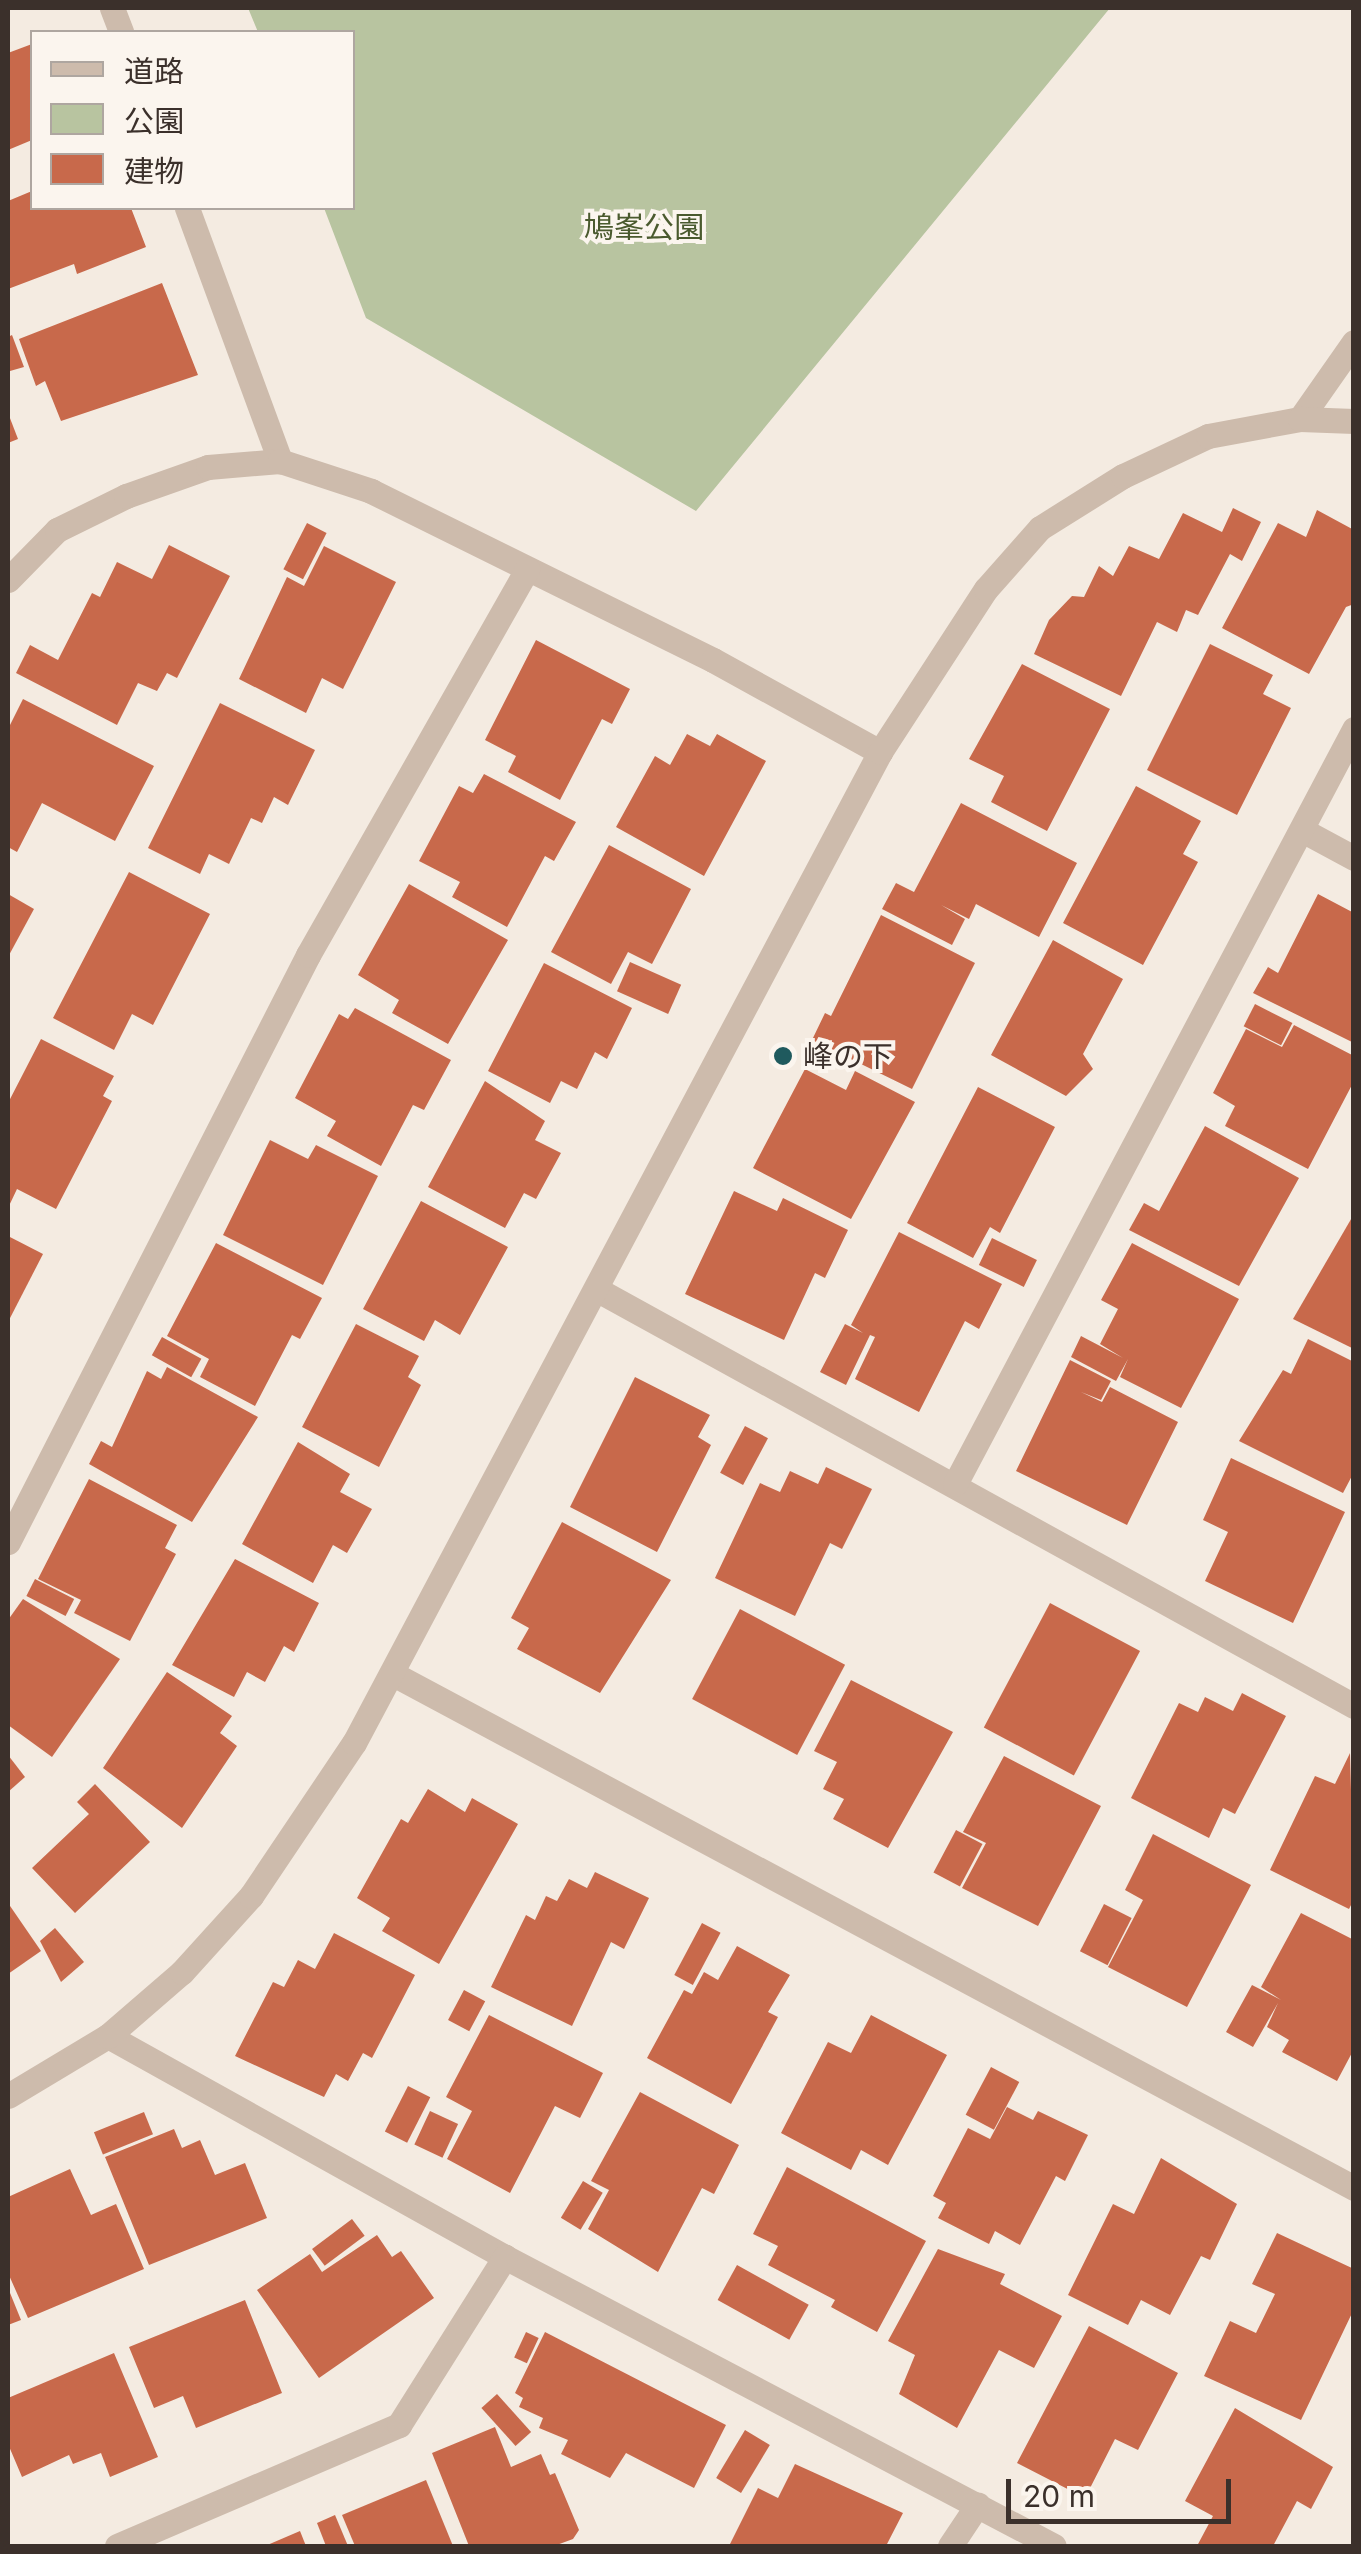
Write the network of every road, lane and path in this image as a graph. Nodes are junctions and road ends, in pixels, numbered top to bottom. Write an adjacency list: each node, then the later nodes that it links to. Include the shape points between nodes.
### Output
1 (188, 210): 5 (street)
2 (1354, 342): 3 (street)
3 (1300, 419): 4 (street); 9 (street, via 1208,436 1124,476 1040,528 986,589)
4 (1354, 421)
5 (280, 461): 6 (street, via 371,491); 7 (street, via 208,467 126,496 57,530)
6 (527, 570): 9 (street); 14 (street, via 308,955)
7 (8, 580)
8 (1354, 729): 10 (street)
9 (880, 752): 12 (street)
10 (1302, 830): 11 (street); 13 (street)
11 (1354, 858)
12 (596, 1289): 13 (street); 15 (street)
13 (955, 1484): 16 (street)
14 (8, 1542)
15 (395, 1675): 17 (street, via 251,1896 182,1972); 19 (street)
16 (1354, 1706)
17 (108, 2036): 18 (street); 20 (street)
18 (8, 2096)
19 (1354, 2188)
20 (505, 2258): 21 (street); 22 (street, via 399,2426)
21 (978, 2504): 23 (street); 24 (street)
22 (118, 2546)
23 (950, 2546)
24 (1054, 2546)

